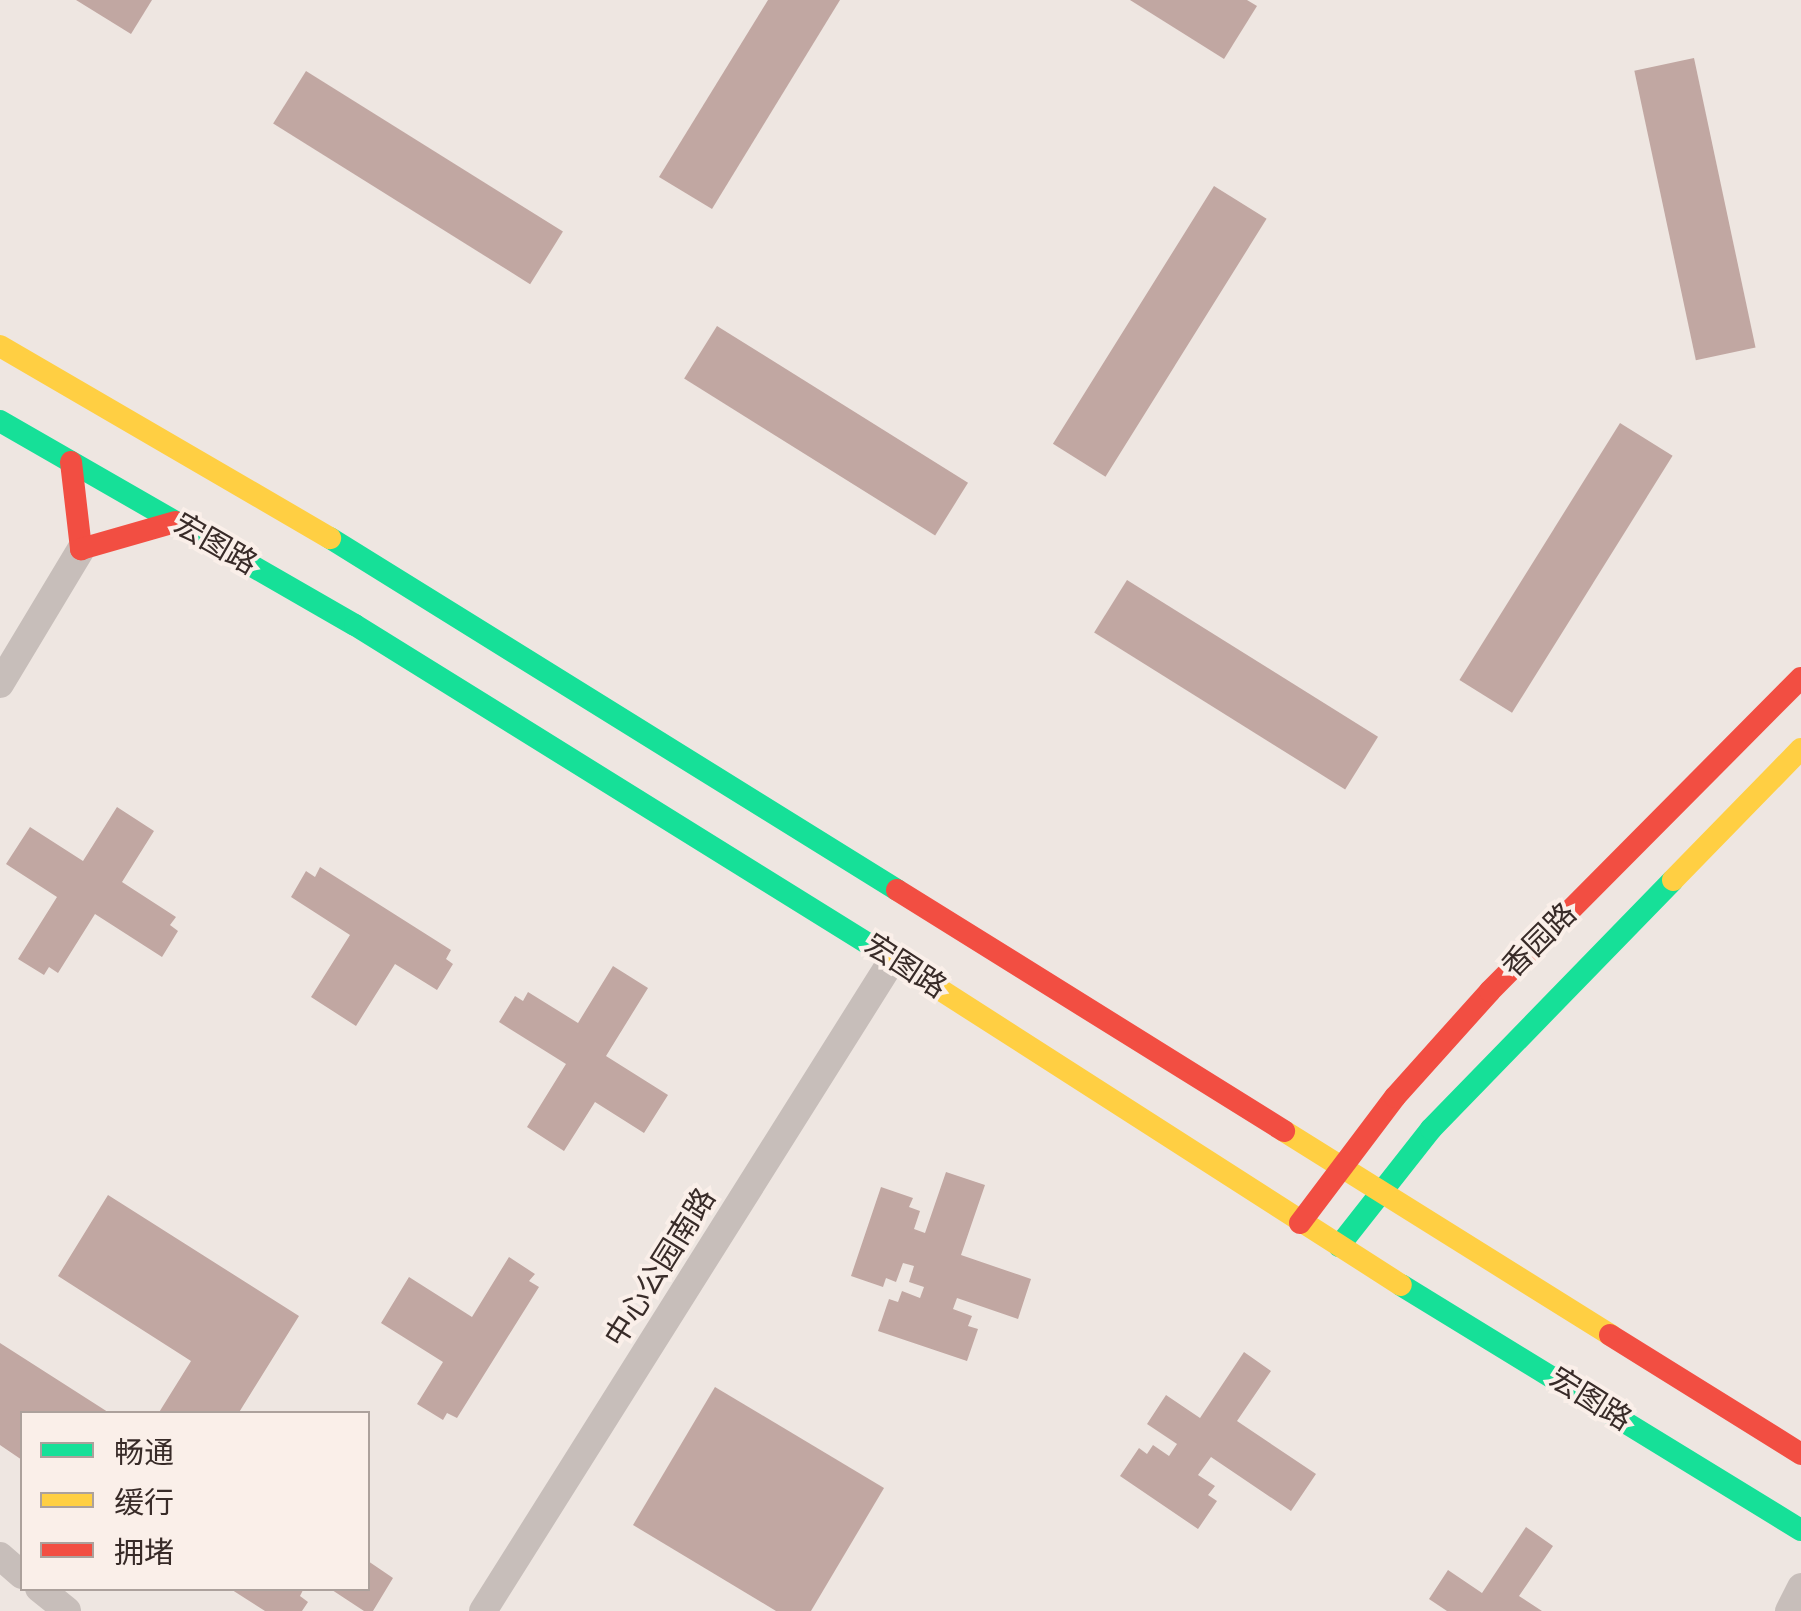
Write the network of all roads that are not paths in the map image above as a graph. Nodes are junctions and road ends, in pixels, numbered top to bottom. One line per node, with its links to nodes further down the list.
1 (0, 346): 10 (main road, 宏图路)
2 (0, 421): 3 (main road, 宏图路)
3 (71, 462): 4 (main road, 宏图路); 5 (main road)
4 (175, 522): 5 (main road); 9 (main road, 宏图路)
5 (82, 548): 7 (street)
6 (1801, 678): 10 (main road, 香园路)
7 (0, 684)
8 (1801, 749): 11 (main road, 香园路)
9 (893, 960): 12 (main road, 宏图路); 21 (street, 中心公园南路)
10 (1342, 1168): 11 (main road, 宏图路); 12 (main road, 香园路)
11 (1382, 1192): 13 (main road, 香园路); 14 (main road, 宏图路)
12 (1300, 1223): 13 (main road, 宏图路)
13 (1339, 1246): 15 (main road, 宏图路)
14 (1801, 1454)
15 (1801, 1530)
16 (0, 1556): 17 (street)
17 (20, 1573)
18 (1801, 1587): 22 (street)
19 (44, 1591): 20 (street)
20 (67, 1611)
21 (483, 1611)
22 (1789, 1611)

